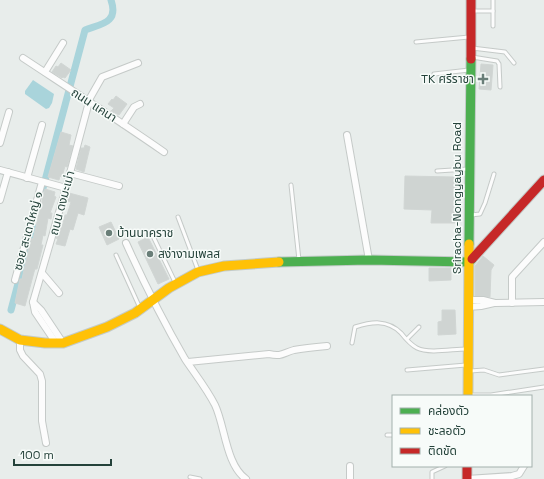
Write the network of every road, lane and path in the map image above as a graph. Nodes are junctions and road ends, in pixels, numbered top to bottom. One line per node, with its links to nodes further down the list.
1 (471, 0): 3 (street, Sriracha-Nongyaybu Road)
2 (493, 0): 4 (lane)
3 (471, 10): 4 (lane); 6 (street, Sriracha-Nongyaybu Road)
4 (493, 11): 5 (lane)
5 (493, 26)
6 (471, 37): 7 (lane); 9 (street, Sriracha-Nongyaybu Road)
7 (416, 42)
8 (63, 43): 14 (street)
9 (471, 52): 12 (lane); 13 (street, Sriracha-Nongyaybu Road); 16 (lane)
10 (23, 58): 14 (street, ถนน แคนา)
11 (138, 62): 17 (street, ถนน ดงมะเม่า)
12 (514, 63)
13 (470, 69): 15 (lane); 25 (street, Sriracha-Nongyaybu Road)
14 (45, 72): 17 (street, ถนน แคนา)
15 (434, 74)
16 (500, 87)
17 (88, 102): 20 (street, ถนน แคนา); 29 (street, ถนน ดงมะเม่า)
18 (140, 104): 20 (street)
19 (8, 112): 23 (street)
20 (123, 124): 24 (street, ถนน แคนา)
21 (42, 125): 31 (street)
22 (347, 136): 44 (street)
23 (0, 143)
24 (164, 152)
25 (470, 169): 27 (lane); 38 (street, Sriracha-Nongyaybu Road)
26 (0, 170): 28 (street)
27 (437, 171)
28 (8, 172): 31 (street); 37 (street)
29 (70, 173): 35 (street); 36 (street, ถนน ดงมะเม่า)
30 (494, 174): 38 (lane)
31 (28, 178): 33 (street)
32 (544, 180): 46 (street)
33 (42, 182): 36 (street); 49 (street, ซอย สะเดาใหญ่ ๑)
34 (291, 185): 45 (lane)
35 (119, 186)
36 (66, 188): 48 (street, ถนน ดงมะเม่า)
37 (0, 200)
38 (470, 215): 46 (street, Sriracha-Nongyaybu Road)
39 (178, 217): 47 (lane)
40 (152, 232): 50 (lane)
41 (544, 242): 55 (street)
42 (126, 243): 52 (street)
43 (116, 255): 56 (lane)
44 (369, 260): 45 (street); 46 (street)
45 (299, 262): 47 (street)
46 (469, 262): 54 (street, Sriracha-Nongyaybu Road)
47 (198, 272): 50 (street)
48 (42, 273): 51 (street); 61 (street, ถนน ดงมะเม่า)
49 (15, 280)
50 (176, 284): 52 (street)
51 (59, 293)
52 (152, 299): 56 (street); 65 (street)
53 (543, 302): 55 (street)
54 (468, 303): 55 (street); 64 (street, Sriracha-Nongyaybu Road)
55 (512, 303)
56 (140, 308): 61 (street)
57 (419, 327): 59 (lane)
58 (0, 329): 60 (street)
59 (407, 339): 62 (lane); 64 (lane)
60 (20, 340): 61 (street); 74 (street)
61 (60, 343)
62 (352, 343)
63 (327, 346): 65 (street)
64 (468, 349): 66 (street, Sriracha-Nongyaybu Road)
65 (188, 362): 81 (street)
66 (468, 368): 67 (lane); 68 (lane); 70 (street, Sriracha-Nongyaybu Road)
67 (544, 369)
68 (407, 370)
69 (544, 387): 71 (lane)
70 (468, 395)
71 (491, 395)
72 (387, 435): 73 (lane)
73 (392, 435)
74 (46, 443)
75 (350, 466): 82 (street)
76 (443, 467): 83 (lane)
77 (467, 467): 84 (street)
78 (523, 467): 84 (street)
79 (190, 477): 80 (lane)
80 (200, 479)
81 (246, 479)
82 (350, 479)
83 (432, 479)
84 (467, 479)

